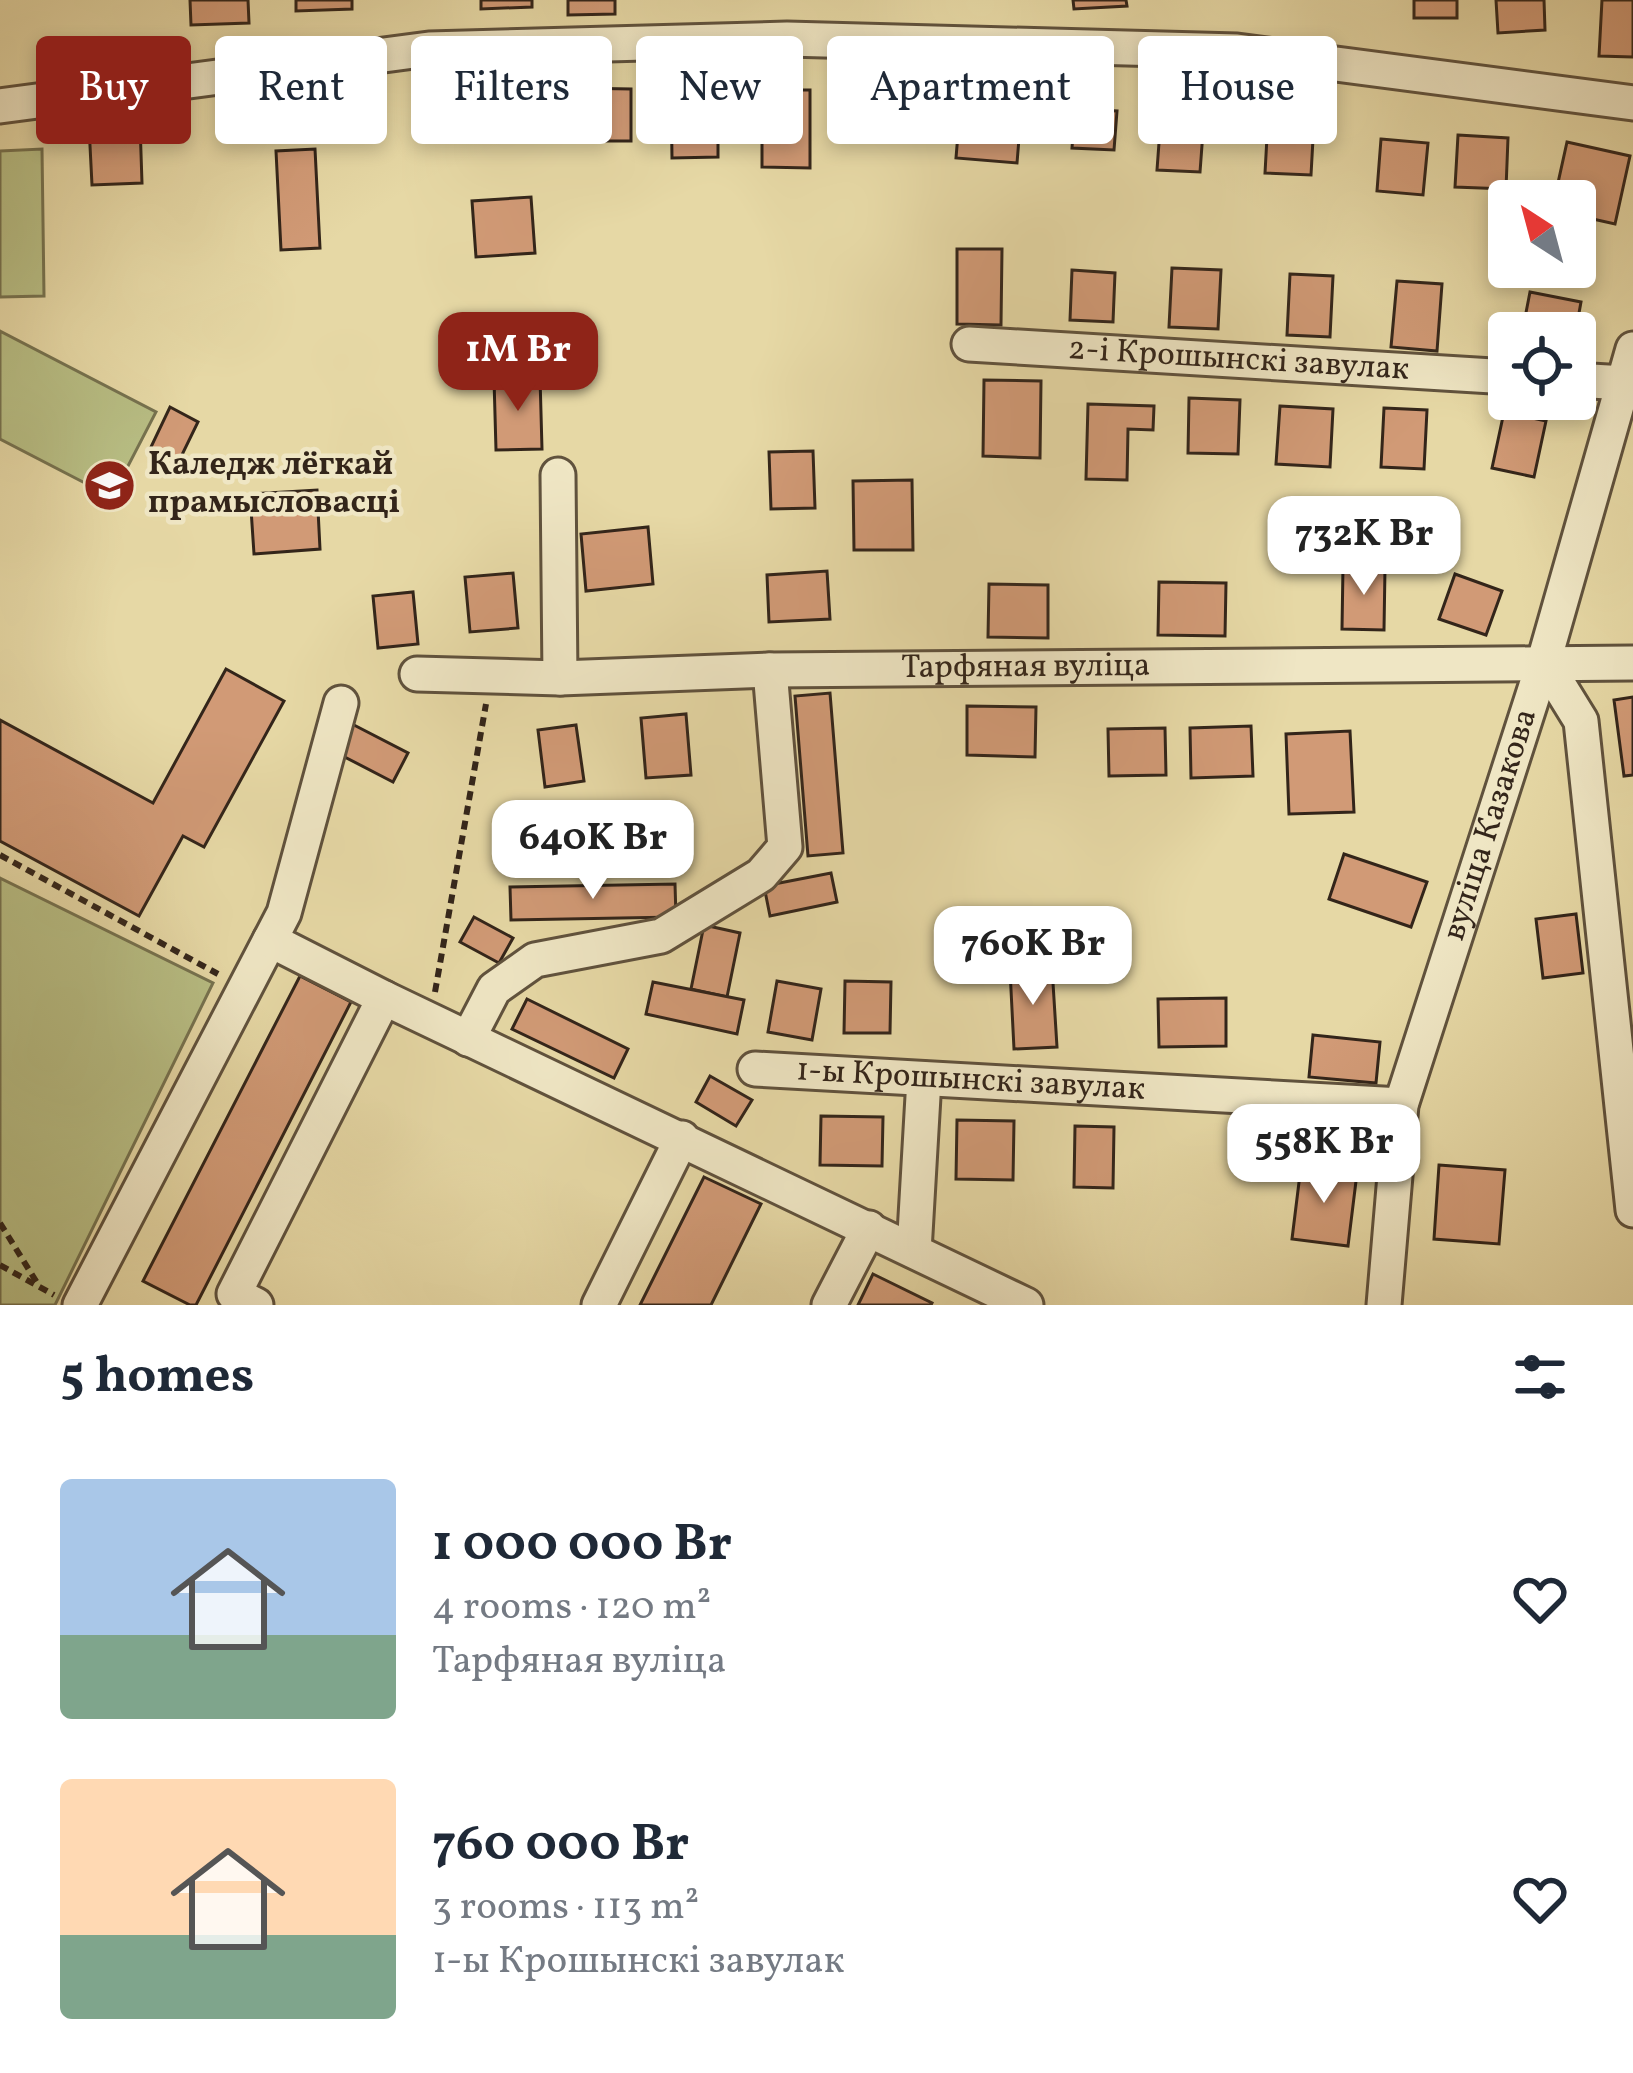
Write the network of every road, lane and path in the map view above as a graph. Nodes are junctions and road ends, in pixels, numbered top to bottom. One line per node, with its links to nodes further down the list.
1 (1633, 103): 2 (street)
2 (0, 106)
3 (969, 344): 5 (street, 2-і Крошынскі завулак)
4 (1633, 349): 7 (street, вуліца Казакова)
5 (1488, 375)
6 (1596, 381): 7 (street)
7 (1624, 383): 9 (street, вуліца Казакова)
8 (558, 475): 14 (street)
9 (1544, 662): 10 (street, Тарфяная вуліца); 11 (street, Тарфяная вуліца); 24 (street, вуліца Казакова); 26 (street)
10 (1633, 663)
11 (770, 670): 14 (street, Тарфяная вуліца); 21 (street)
12 (417, 674): 13 (street, Тарфяная вуліца)
13 (491, 676): 14 (street, Тарфяная вуліца); 20 (path)
14 (560, 677)
15 (340, 703): 17 (street)
16 (0, 855): 18 (path)
17 (270, 940): 18 (street); 19 (street)
18 (242, 987): 32 (street)
19 (384, 998): 20 (street); 33 (street)
20 (430, 1020): 21 (street)
21 (468, 1039): 25 (street)
22 (755, 1069): 23 (street, 1-ы Крошынскі завулак)
23 (924, 1079): 24 (street, 1-ы Крошынскі завулак); 29 (street)
24 (1401, 1105): 37 (street, вуліца Казакова)
25 (682, 1138): 28 (street); 34 (street)
26 (1633, 1210)
27 (0, 1223): 31 (path)
28 (869, 1228): 29 (street); 35 (street)
29 (914, 1251): 36 (street)
30 (0, 1265): 31 (path)
31 (40, 1287): 32 (path)
32 (68, 1300)
33 (256, 1305)
34 (599, 1305)
35 (829, 1305)
36 (1026, 1305)
37 (1384, 1305)

